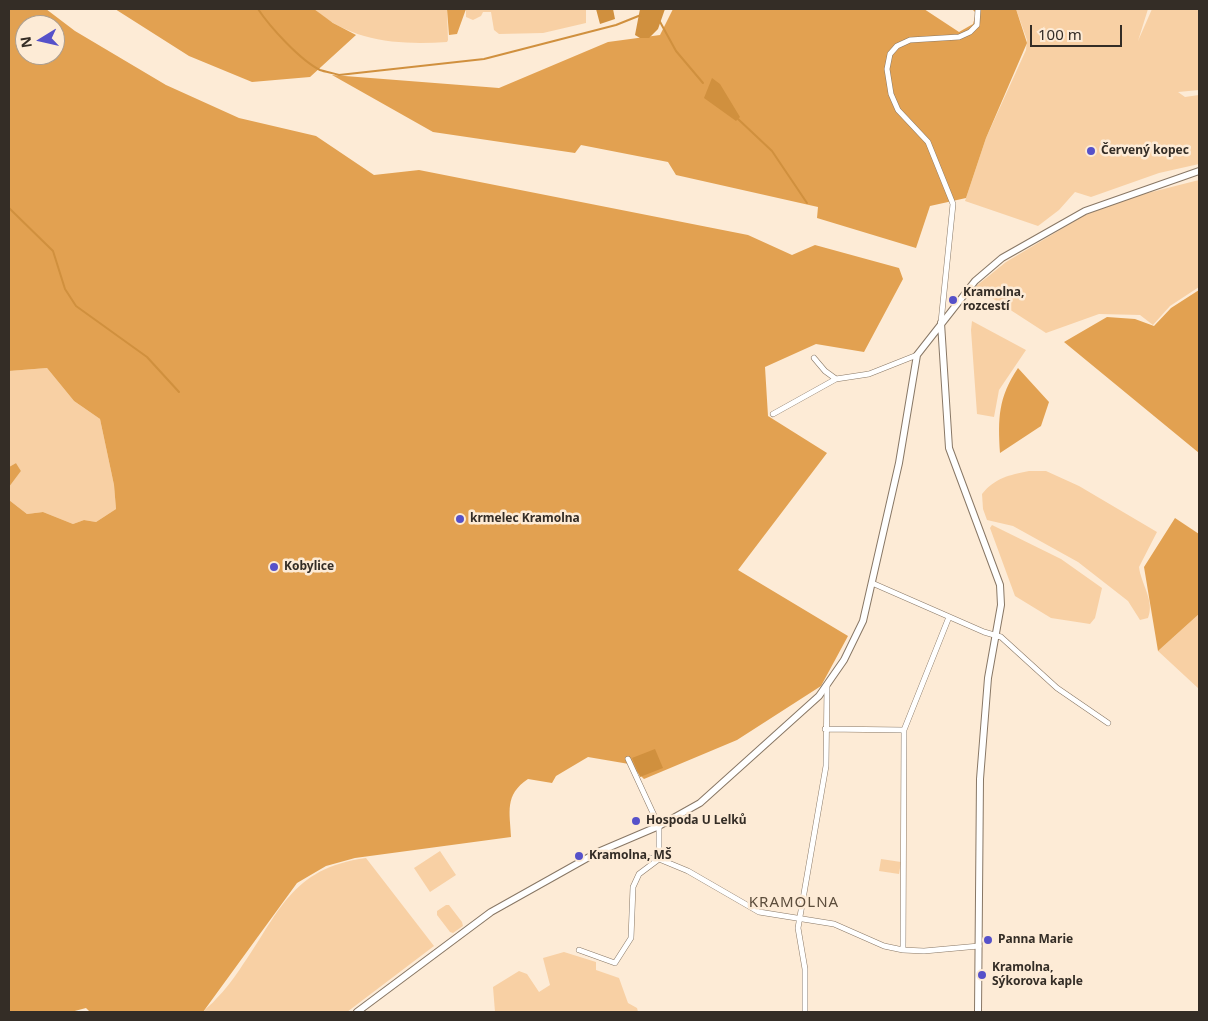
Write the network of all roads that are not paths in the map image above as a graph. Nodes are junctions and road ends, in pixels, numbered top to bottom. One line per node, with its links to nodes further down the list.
1 (978, 9): 3 (street)
2 (1199, 172): 3 (street)
3 (941, 322): 4 (street); 10 (street)
4 (917, 355): 6 (street); 8 (street)
5 (814, 358): 6 (street)
6 (836, 379): 7 (street)
7 (774, 414)
8 (872, 583): 9 (street); 11 (street)
9 (949, 617): 10 (street); 14 (street)
10 (996, 636): 12 (street); 20 (street)
11 (827, 686): 13 (street); 16 (street)
12 (1108, 723)
13 (825, 729): 14 (street); 19 (street)
14 (904, 730): 22 (street)
15 (628, 759): 16 (street)
16 (659, 826): 17 (street); 18 (street)
17 (598, 852): 18 (street); 23 (street)
18 (659, 859): 19 (street); 21 (street)
19 (799, 920): 22 (street); 24 (street)
20 (980, 946): 22 (street); 25 (street)
21 (579, 950)
22 (903, 950)
23 (357, 1012)
24 (805, 1012)
25 (978, 1012)

